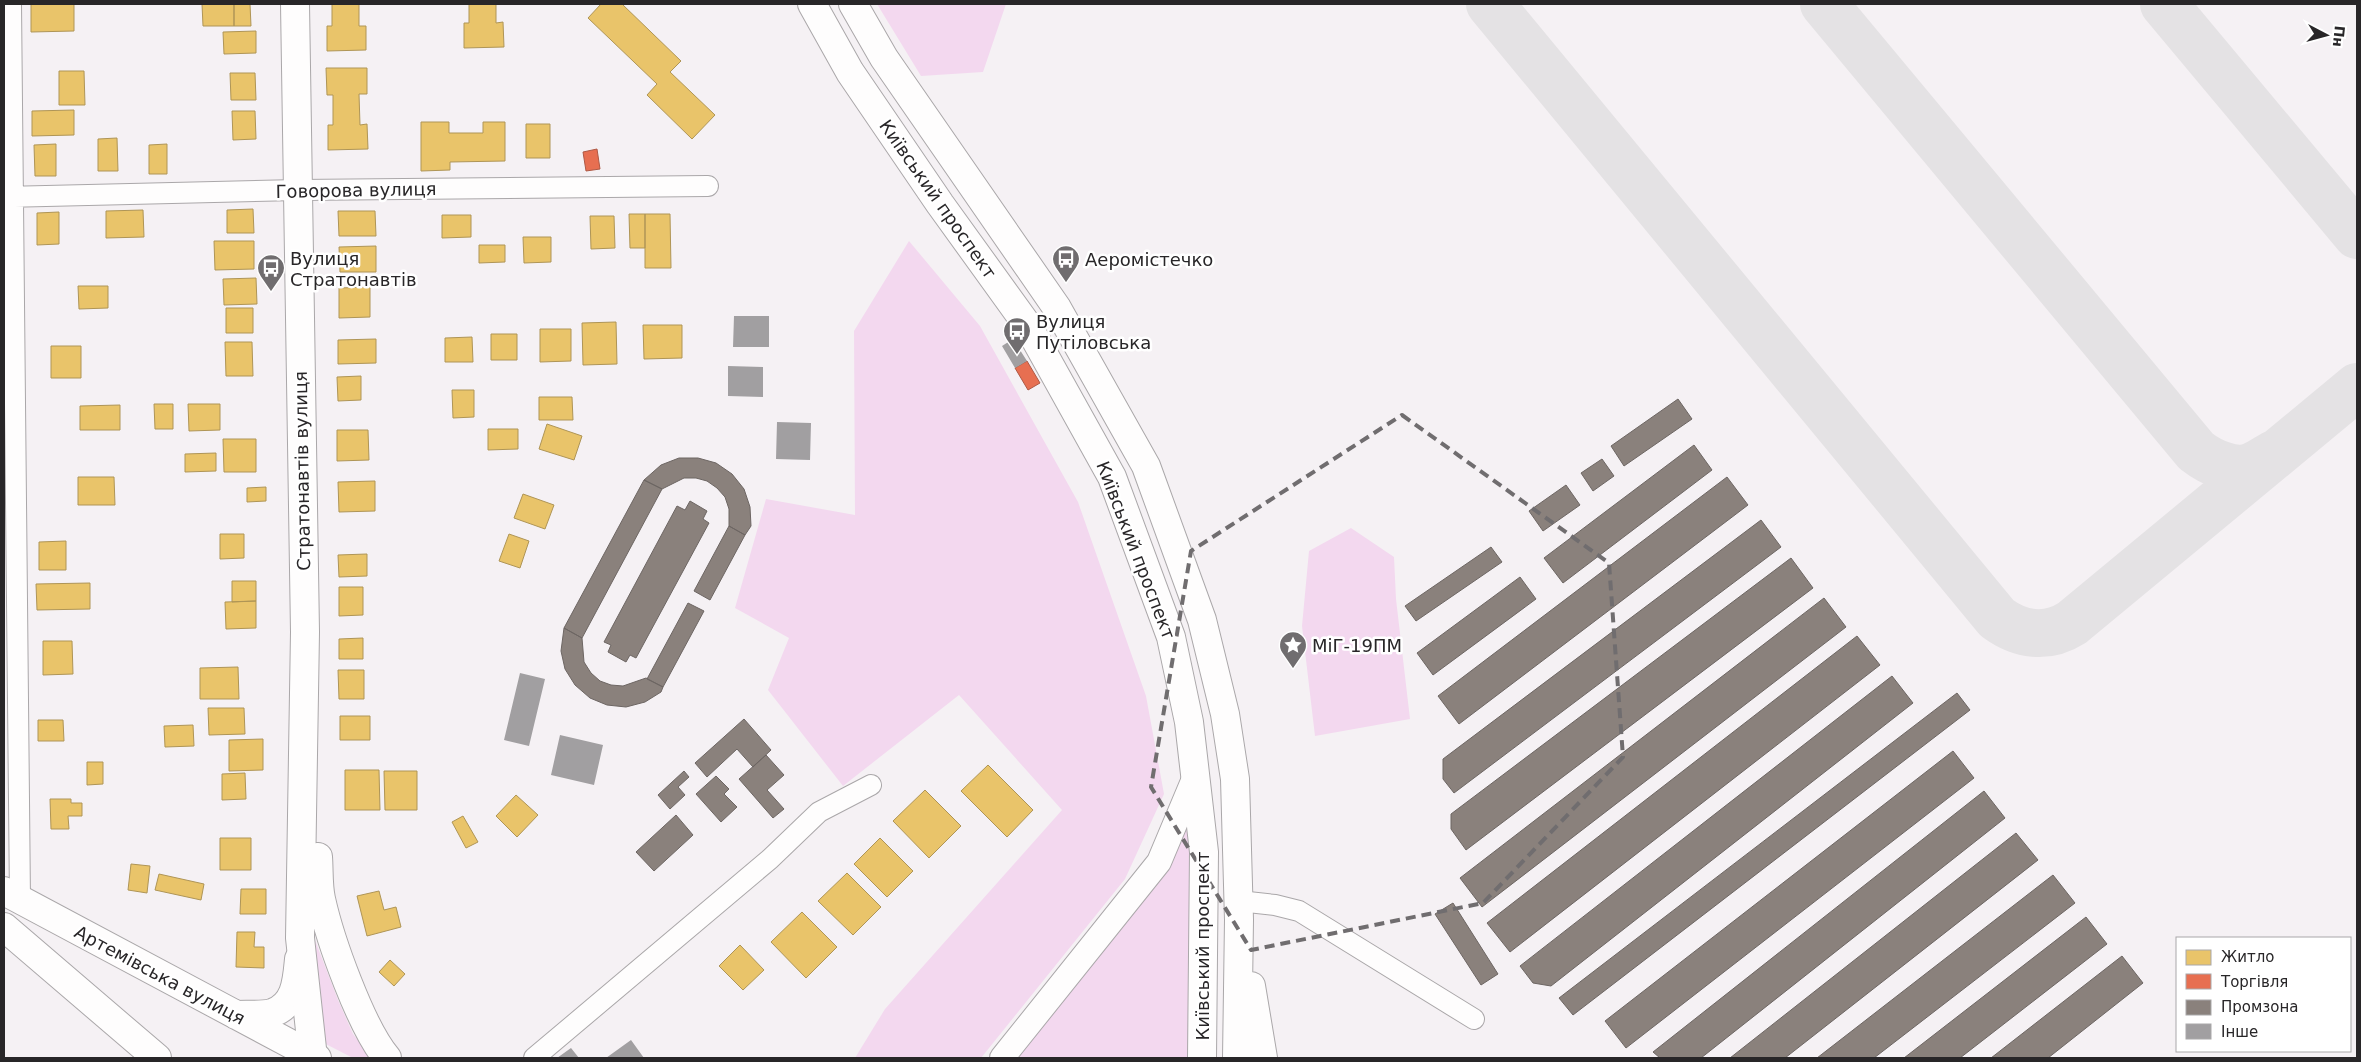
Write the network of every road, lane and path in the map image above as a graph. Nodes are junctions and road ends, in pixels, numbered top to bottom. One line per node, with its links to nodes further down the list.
1 (11, 4): 8 (street)
2 (295, 4): 7 (main road, Стратонавтів вулиця)
3 (812, 4): 9 (main road, Київський проспект)
4 (853, 4): 5 (main road, Київський проспект)
5 (964, 172): 9 (main road); 10 (main road, Київський проспект)
6 (708, 186): 7 (street, Говорова вулиця)
7 (298, 190): 8 (street, Говорова вулиця); 12 (main road, Стратонавтів вулиця)
8 (9, 197): 18 (street)
9 (940, 204): 11 (main road, Київський проспект)
10 (1012, 240): 11 (main road); 13 (main road, Київський проспект)
11 (981, 261): 14 (main road, Київський проспект)
12 (305, 632): 21 (main road, Стратонавтів вулиця); 26 (main road)
13 (1225, 714): 14 (main road); 16 (main road, Київський проспект)
14 (1189, 722): 15 (main road, Київський проспект)
15 (1196, 774): 16 (main road); 28 (street); 29 (main road, Київський проспект)
16 (1235, 779): 19 (main road, Київський проспект)
17 (872, 784): 27 (street)
18 (12, 896): 22 (main road, Артемівська вулиця)
19 (1239, 911): 23 (street); 30 (main road, Київський проспект); 31 (main road)
20 (4, 927): 25 (main road)
21 (300, 938): 22 (main road); 24 (main road)
22 (236, 1014): 24 (main road, Артемівська вулиця)
23 (1474, 1019)
24 (314, 1057)
25 (157, 1058)
26 (387, 1058)
27 (534, 1058)
28 (1002, 1058)
29 (1202, 1058)
30 (1237, 1058)
31 (1263, 1058)

